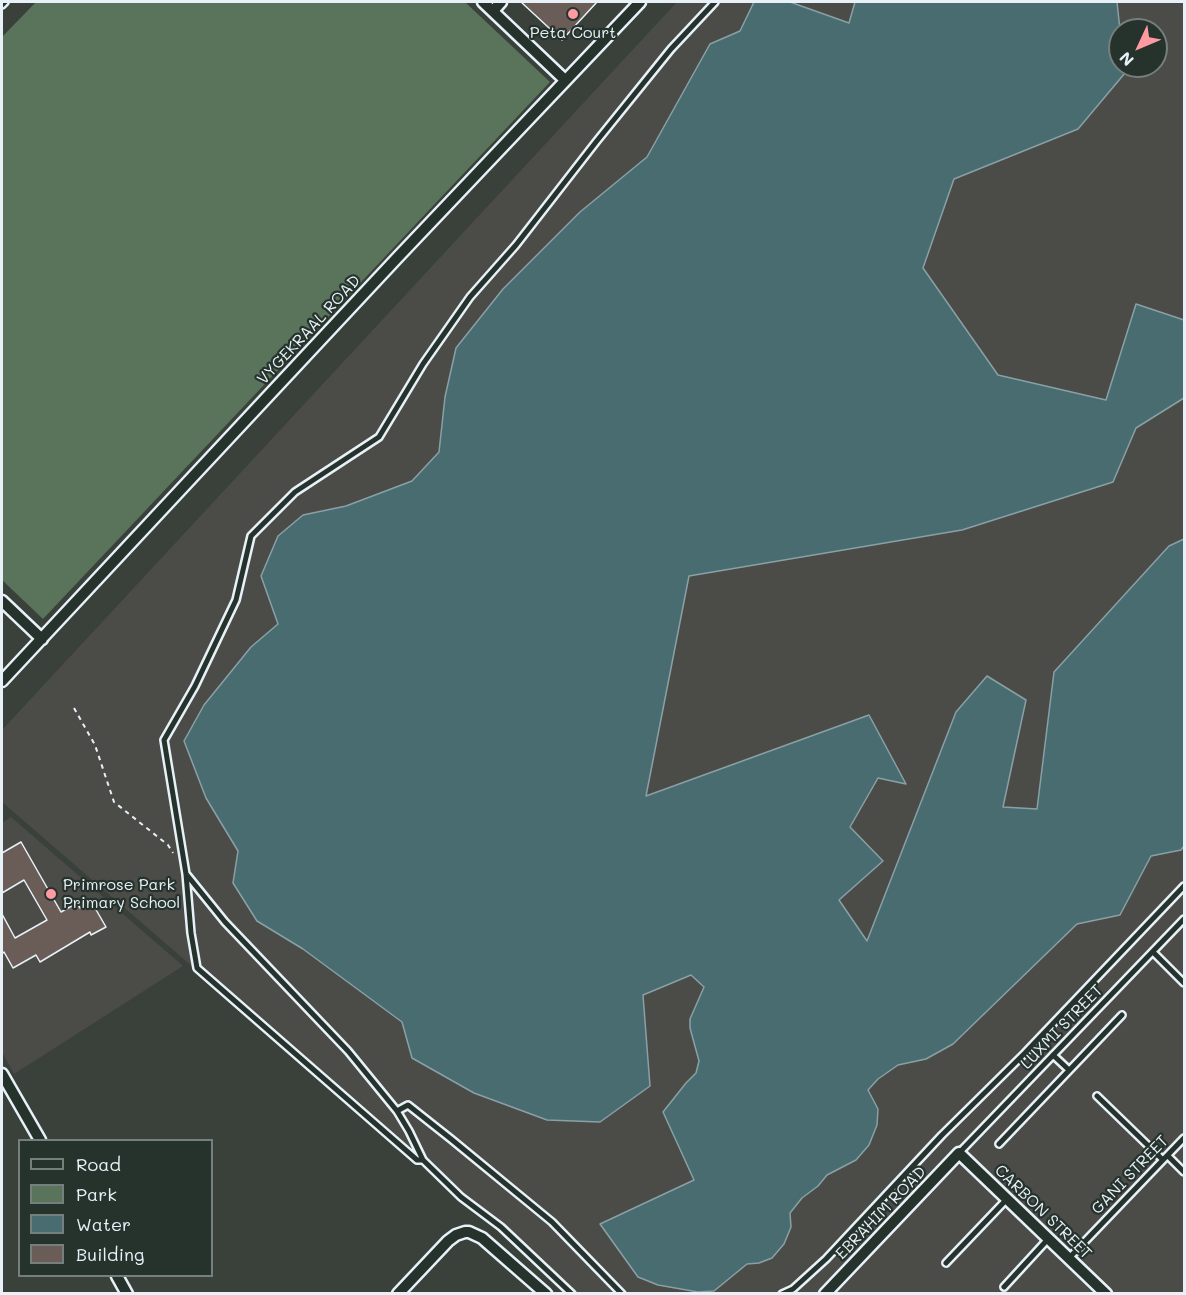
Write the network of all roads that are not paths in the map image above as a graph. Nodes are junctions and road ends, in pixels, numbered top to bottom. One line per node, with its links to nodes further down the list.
1 (5, 2): 6 (lane)
2 (483, 2): 7 (street)
3 (501, 2): 7 (street)
4 (640, 2): 8 (street, VYGEKRAAL ROAD)
5 (715, 2): 12 (lane)
6 (2, 5)
7 (493, 11): 8 (street)
8 (565, 80): 10 (street, VYGEKRAAL ROAD)
9 (2, 601): 10 (street)
10 (42, 639): 11 (street, VYGEKRAAL ROAD)
11 (2, 681)
12 (186, 874): 22 (lane); 28 (lane)
13 (1185, 886): 36 (lane)
14 (1185, 919): 15 (lane, LUXMI STREET)
15 (1153, 952): 16 (lane); 18 (lane, LUXMI STREET)
16 (1185, 983)
17 (1122, 1015): 19 (lane)
18 (1053, 1055): 19 (lane); 26 (lane, LUXMI STREET)
19 (1069, 1070): 25 (lane)
20 (2, 1074): 24 (street)
21 (1097, 1096): 27 (lane)
22 (397, 1111): 28 (lane); 41 (lane)
23 (1185, 1138): 27 (lane, GANI STREET)
24 (39, 1139)
25 (999, 1144)
26 (959, 1153): 30 (street, CARBON STREET); 43 (street, EBRAHIM ROAD)
27 (1165, 1158): 29 (lane); 32 (lane, GANI STREET)
28 (423, 1160): 40 (lane)
29 (1185, 1172)
30 (1008, 1199): 31 (street, CARBON STREET); 33 (lane)
31 (1049, 1238): 32 (street, CARBON STREET); 35 (lane)
32 (1070, 1257): 44 (street, CARBON STREET)
33 (946, 1263)
34 (118, 1277): 37 (street)
35 (1004, 1287)
36 (790, 1291): 42 (lane)
37 (127, 1293)
38 (398, 1293): 39 (street)
39 (546, 1293)
40 (572, 1293)
41 (622, 1293)
42 (782, 1293)
43 (825, 1293)
44 (1107, 1293)

